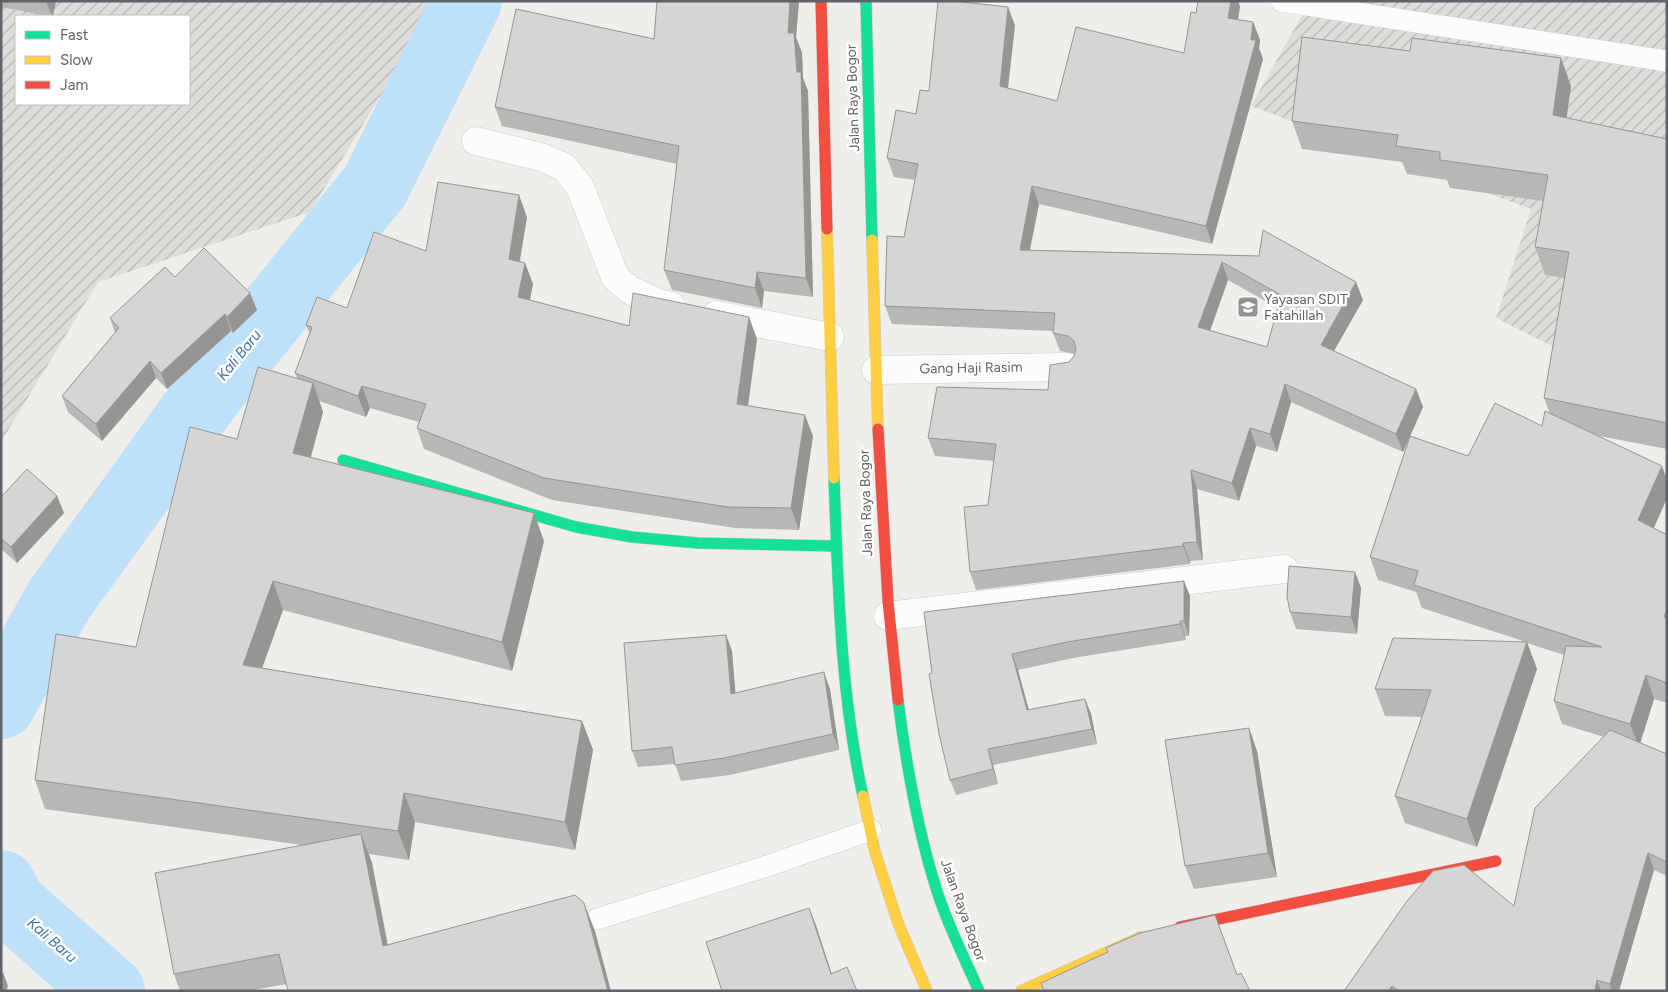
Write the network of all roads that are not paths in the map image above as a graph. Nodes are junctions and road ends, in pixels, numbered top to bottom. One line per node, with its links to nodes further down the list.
1 (822, 1): 6 (main road, Jalan Raya Bogor)
2 (866, 1): 8 (main road, Jalan Raya Bogor)
3 (1281, 1): 4 (lane)
4 (1667, 61)
5 (476, 141): 6 (street)
6 (830, 337): 10 (main road, Jalan Raya Bogor)
7 (1067, 367): 8 (street, Gang Haji Rasim)
8 (876, 370): 12 (main road, Jalan Raya Bogor)
9 (343, 460): 10 (main road)
10 (836, 546): 13 (main road, Jalan Raya Bogor)
11 (1284, 569): 12 (street)
12 (888, 616): 19 (main road, Jalan Raya Bogor)
13 (871, 830): 15 (lane); 18 (main road, Jalan Raya Bogor)
14 (1496, 861): 16 (main road)
15 (598, 919)
16 (1168, 929)
17 (1149, 933): 20 (main road)
18 (927, 991)
19 (979, 991)
20 (1021, 991)

